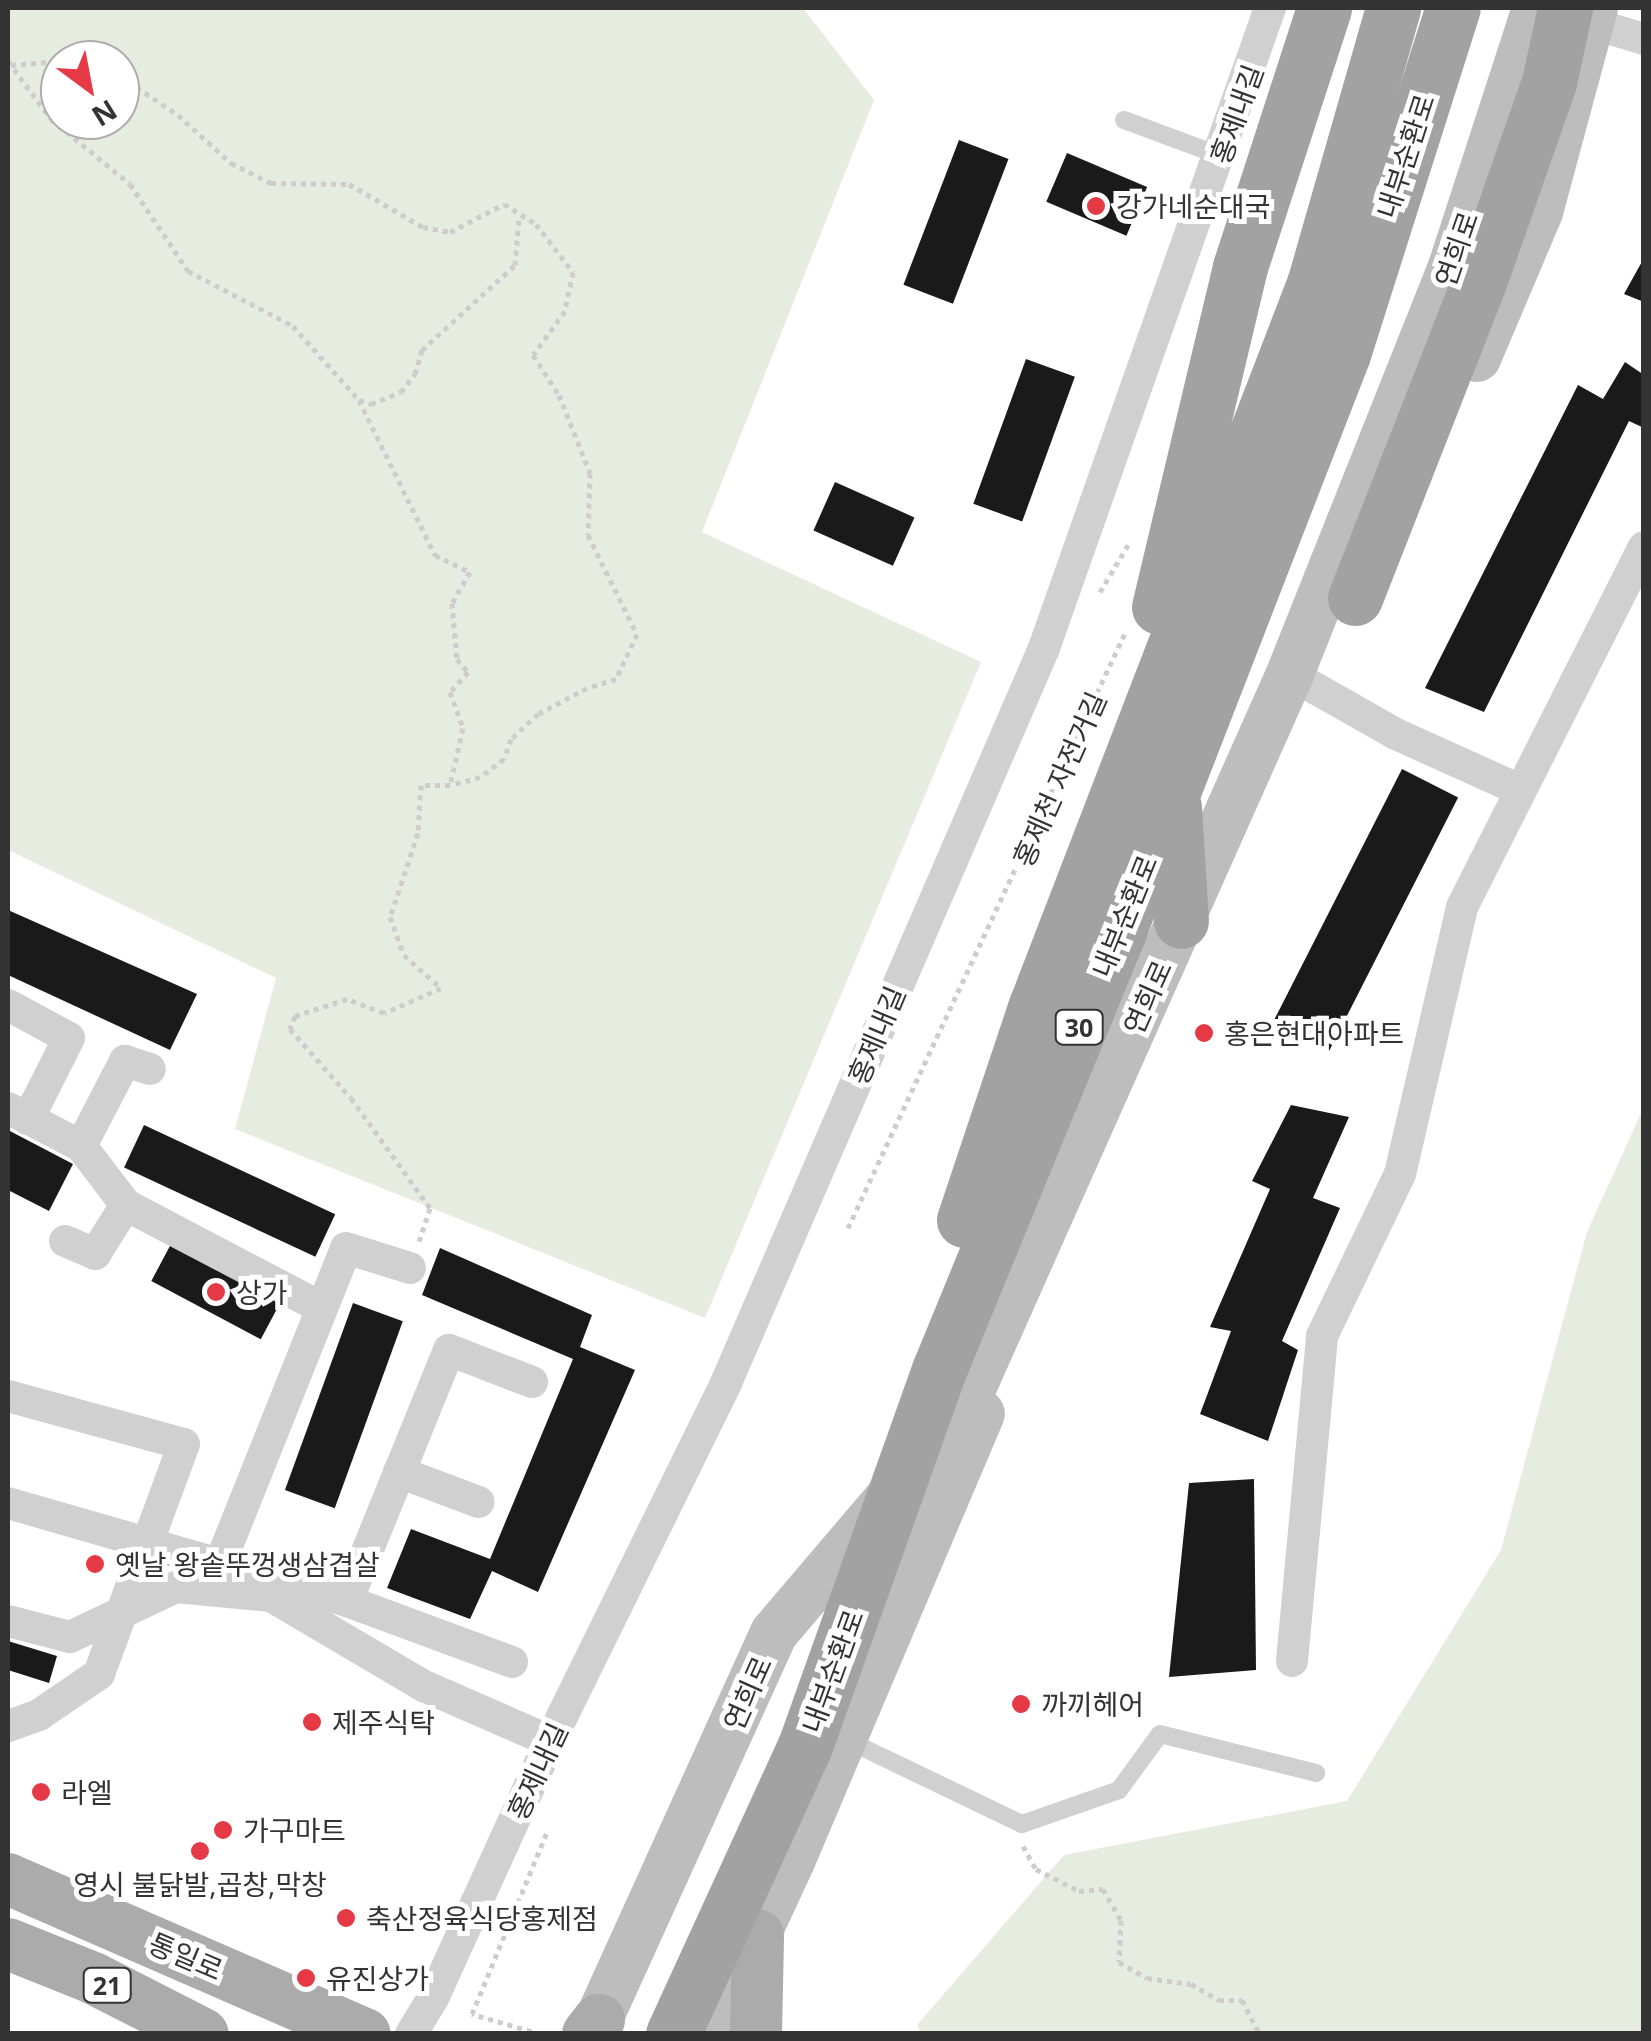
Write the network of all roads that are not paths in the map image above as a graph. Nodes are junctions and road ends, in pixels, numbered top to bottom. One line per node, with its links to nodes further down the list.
1 (1270, 8): 9 (street, 홍제내길)
2 (1324, 8): 14 (highway)
3 (1393, 8): 43 (highway, 내부순환로 / 30)
4 (1452, 8): 47 (highway, 내부순환로 / 30)
5 (1537, 8): 6 (street); 12 (main road, 연희로)
6 (1584, 12): 7 (street); 11 (highway); 11 (main road)
7 (1644, 39)
8 (1124, 120): 9 (lane)
9 (1221, 156): 38 (street, 홍제내길)
10 (1644, 547): 13 (street)
11 (1355, 598): 12 (main road)
12 (1304, 682): 13 (street); 14 (main road, 연희로); 37 (main road)
13 (1520, 790): 34 (street)
14 (1181, 920): 43 (main road, 연희로)
15 (8, 1004): 17 (street)
16 (150, 1069): 18 (street)
17 (18, 1113): 18 (street)
18 (81, 1146): 19 (street)
19 (126, 1205): 20 (street); 22 (street)
20 (65, 1241)
21 (410, 1268): 22 (street)
22 (322, 1308): 29 (street)
23 (532, 1382): 25 (street)
24 (8, 1396): 28 (street)
25 (399, 1472): 26 (street); 31 (street)
26 (479, 1502)
27 (8, 1503): 28 (street)
28 (148, 1546): 29 (street); 32 (street)
29 (206, 1562): 30 (street); 31 (street)
30 (176, 1587): 32 (street); 38 (street)
31 (347, 1601): 35 (street)
32 (119, 1615): 33 (street); 36 (street)
33 (8, 1621)
34 (1292, 1661)
35 (512, 1662)
36 (8, 1726)
37 (842, 1737): 39 (lane); 41 (main road)
38 (550, 1741): 46 (street, 홍제내길)
39 (1316, 1774)
40 (8, 1879): 45 (main road, 통일로)
41 (758, 1935): 48 (main road); 49 (main road)
42 (8, 1944): 44 (main road, 21)
43 (604, 2030)
44 (203, 2034)
45 (365, 2034)
46 (411, 2034)
47 (673, 2034)
48 (711, 2034)
49 (756, 2034)

